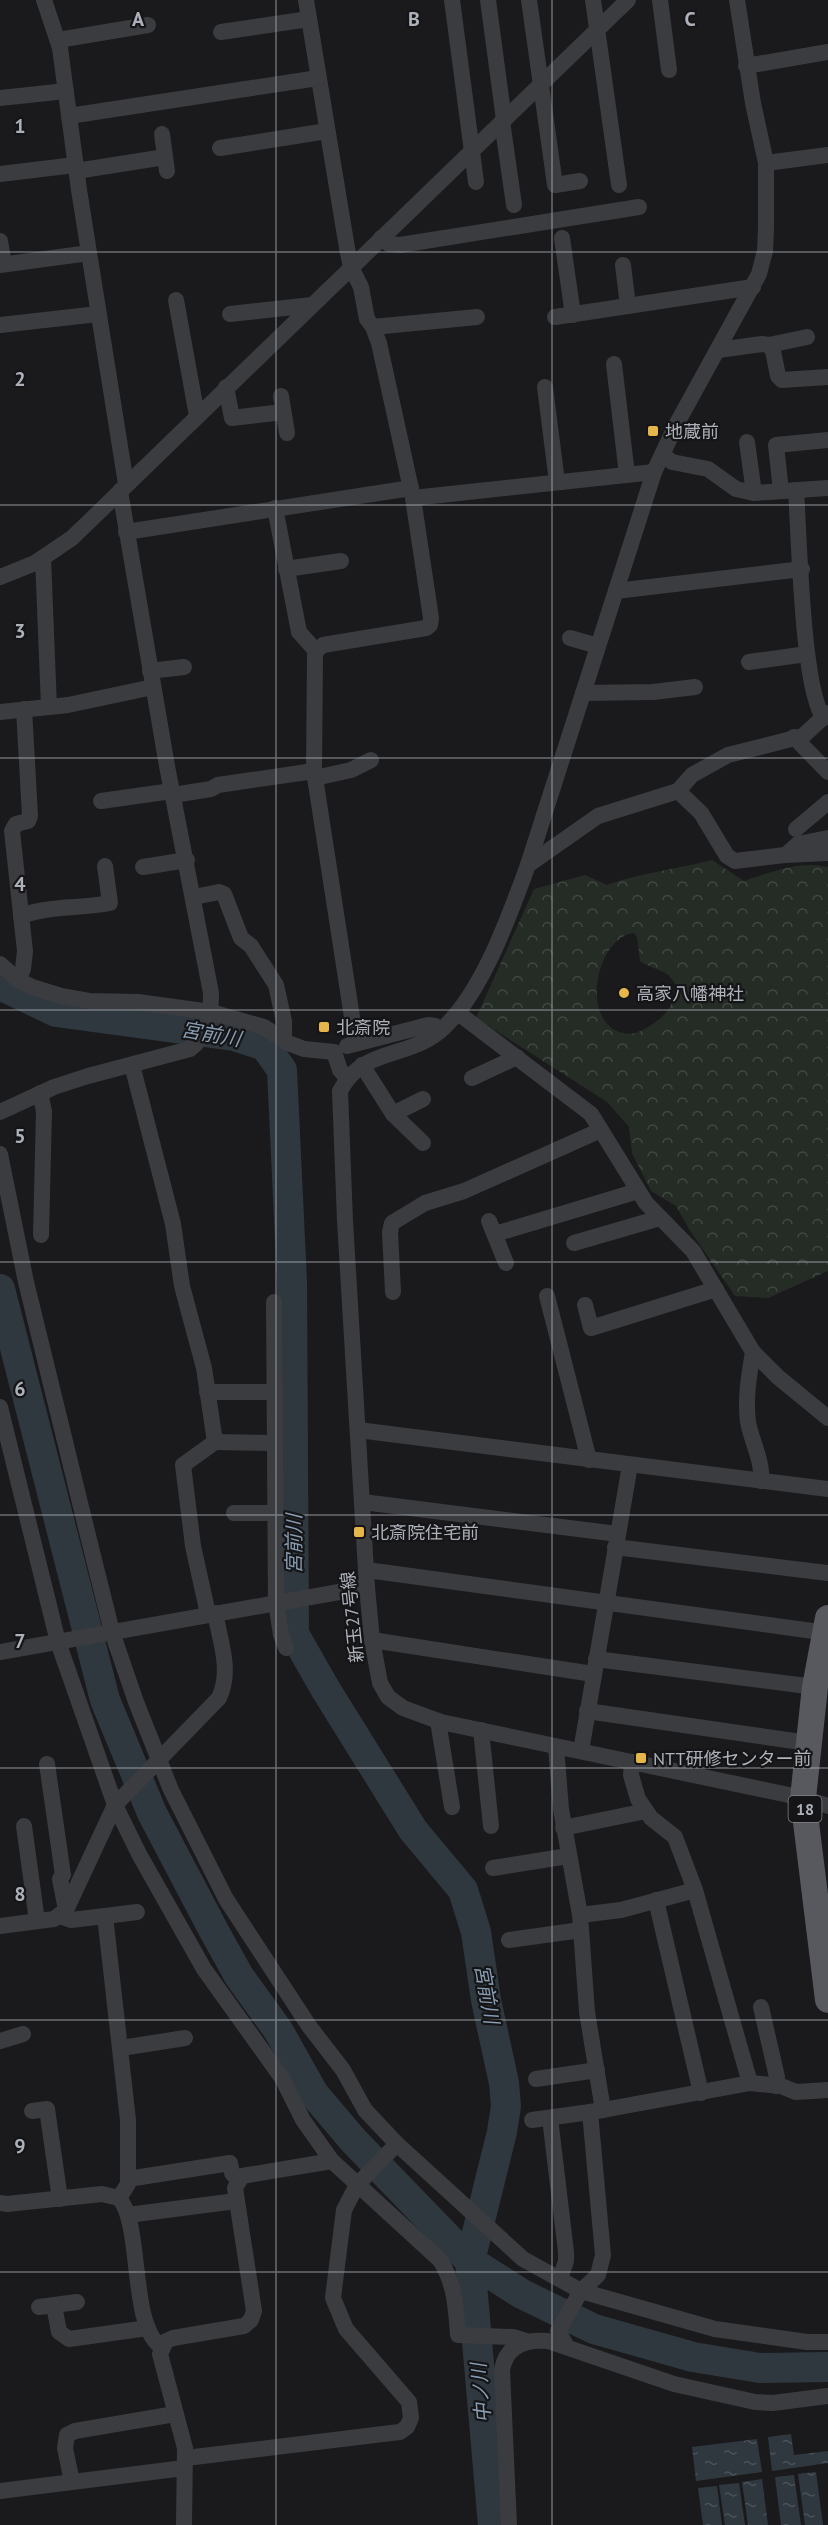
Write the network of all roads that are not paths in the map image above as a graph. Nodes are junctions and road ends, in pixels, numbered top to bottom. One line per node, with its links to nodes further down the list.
1 (44, 0): 14 (street)
2 (306, 0): 10 (street)
3 (452, 0): 27 (street)
4 (489, 0): 23 (street)
5 (529, 0): 19 (street)
6 (593, 0): 12 (street)
7 (628, 0): 12 (street)
8 (660, 0): 17 (street)
9 (737, 0): 16 (street)
10 (309, 19): 13 (street); 18 (street)
11 (148, 25): 14 (street)
12 (598, 29): 19 (street); 34 (street)
13 (221, 32)
14 (58, 40): 20 (street)
15 (828, 52): 16 (street)
16 (746, 66): 29 (street)
17 (669, 70)
18 (318, 78): 22 (street); 24 (street)
19 (540, 85): 23 (street); 32 (street)
20 (66, 91): 21 (street); 22 (street)
21 (0, 98)
22 (69, 116): 30 (street)
23 (503, 121): 27 (street); 35 (street)
24 (327, 131): 26 (street); 43 (street)
25 (162, 134): 30 (street)
26 (220, 147)
27 (472, 150): 33 (street); 37 (street)
28 (828, 155): 29 (street)
29 (766, 163): 44 (street)
30 (76, 168): 31 (street); 40 (street)
31 (0, 174)
32 (580, 181)
33 (476, 183)
34 (620, 185)
35 (514, 205)
36 (639, 207): 37 (street)
37 (381, 238): 43 (street)
38 (0, 241): 41 (street)
39 (580, 247): 50 (street)
40 (89, 253): 41 (street); 49 (street)
41 (2, 265)
42 (623, 265): 47 (street)
43 (351, 267): 46 (street); 54 (street)
44 (753, 287): 47 (street); 57 (street)
45 (176, 300): 62 (street)
46 (312, 305): 48 (street); 60 (street)
47 (628, 306): 50 (street)
48 (239, 308)
49 (98, 314): 53 (street); 70 (street)
50 (573, 315): 52 (street)
51 (477, 317): 54 (street)
52 (555, 317)
53 (0, 326)
54 (373, 327): 73 (street)
55 (807, 338): 56 (street)
56 (769, 345): 57 (street); 59 (street)
57 (718, 350): 66 (street)
58 (614, 364): 68 (street)
59 (828, 377)
60 (226, 387): 62 (street); 63 (street)
61 (544, 387): 69 (street)
62 (197, 416): 70 (street)
63 (287, 434)
64 (828, 440): 72 (street)
65 (747, 442): 74 (street)
66 (663, 455): 67 (street); 74 (street)
67 (654, 472): 68 (street); 82 (street)
68 (627, 475): 69 (street)
69 (557, 482): 73 (street)
70 (123, 488): 76 (street); 77 (street)
71 (828, 488): 72 (street)
72 (788, 491): 74 (street); 80 (street)
73 (412, 493): 75 (street); 85 (street)
74 (754, 493)
75 (275, 508): 76 (street); 79 (street)
76 (126, 532): 89 (street)
77 (43, 558): 81 (street); 92 (street)
78 (341, 561): 79 (street)
79 (286, 568): 85 (street)
80 (802, 569): 82 (street); 86 (street)
81 (0, 577)
82 (616, 591): 84 (street)
83 (570, 638): 84 (street)
84 (598, 646): 91 (street)
85 (316, 651): 99 (street)
86 (807, 654): 87 (street); 95 (street)
87 (749, 662)
88 (184, 667): 89 (street)
89 (152, 679): 92 (street); 101 (street)
90 (695, 687): 91 (street)
91 (583, 693): 109 (street)
92 (49, 707): 93 (street)
93 (24, 709): 94 (street); 113 (street)
94 (0, 712)
95 (826, 715): 96 (street)
96 (794, 738): 98 (street); 100 (street)
97 (371, 760): 99 (street)
98 (828, 772)
99 (315, 775): 101 (street); 120 (street)
100 (678, 790): 107 (street); 109 (street)
101 (172, 793): 102 (street); 108 (street)
102 (100, 801)
103 (828, 802): 104 (street)
104 (796, 829)
105 (828, 838): 107 (street)
106 (828, 852): 107 (street)
107 (785, 855)
108 (187, 860): 110 (street); 112 (street)
109 (528, 865): 116 (street)
110 (143, 867)
111 (112, 876): 113 (street)
112 (194, 897): 117 (street); 119 (street)
113 (21, 916): 115 (street)
114 (0, 964): 115 (street)
115 (18, 980): 117 (street)
116 (458, 1013): 118 (street); 122 (street)
117 (210, 1015): 119 (street); 123 (street)
118 (440, 1031): 120 (street); 124 (street)
119 (284, 1040): 121 (street)
120 (356, 1043): 121 (street)
121 (334, 1052): 125 (street)
122 (517, 1057): 126 (street); 131 (street)
123 (132, 1065): 127 (street); 145 (street)
124 (362, 1065): 125 (street); 130 (street)
125 (347, 1078): 149 (street, 新玉27号線)
126 (472, 1078)
127 (40, 1093): 129 (street); 136 (street)
128 (423, 1099): 130 (street)
129 (0, 1112)
130 (393, 1114): 132 (street)
131 (601, 1130): 134 (street); 140 (street)
132 (423, 1143)
133 (0, 1154): 166 (street)
134 (638, 1191): 135 (street); 138 (street)
135 (660, 1218): 137 (street); 139 (street)
136 (41, 1235)
137 (574, 1243)
138 (506, 1263)
139 (716, 1289): 143 (street); 144 (street)
140 (393, 1292)
141 (547, 1296): 152 (street)
142 (274, 1302): 146 (street)
143 (585, 1305)
144 (753, 1352): 148 (street); 154 (street)
145 (207, 1392): 146 (street); 150 (street)
146 (275, 1392): 151 (street)
147 (0, 1407): 168 (street)
148 (828, 1418)
149 (358, 1430): 152 (street); 156 (street, 新玉27号線)
150 (215, 1442): 151 (street); 164 (street)
151 (275, 1443): 158 (street)
152 (590, 1460): 153 (street)
153 (630, 1465): 154 (street); 159 (street)
154 (761, 1481): 155 (street)
155 (828, 1489)
156 (363, 1502): 159 (street); 161 (street, 新玉27号線)
157 (234, 1513): 158 (street)
158 (276, 1513): 162 (street)
159 (616, 1540): 160 (street); 163 (street)
160 (828, 1573)
161 (367, 1579): 162 (street); 163 (street); 167 (street, 新玉27号線)
162 (279, 1601): 164 (street); 169 (street)
163 (606, 1603): 165 (street); 171 (street)
164 (212, 1613): 166 (street); 179 (street)
165 (827, 1628): 172 (main road, 18)
166 (110, 1633): 168 (street); 179 (street)
167 (372, 1640): 171 (street); 174 (street, 新玉27号線)
168 (62, 1642): 170 (street); 183 (street)
169 (286, 1648)
170 (0, 1652)
171 (595, 1666): 172 (street); 173 (street)
172 (815, 1687): 176 (main road, 18)
173 (587, 1711): 176 (street); 178 (street)
174 (438, 1721): 175 (street, 新玉27号線); 185 (street)
175 (481, 1730): 177 (street, 新玉27号線); 188 (street)
176 (808, 1743): 182 (main road, 18)
177 (556, 1746): 178 (street, 新玉27号線); 189 (street)
178 (581, 1751): 180 (street, 新玉27号線)
179 (155, 1761): 183 (street); 217 (street)
180 (632, 1762): 182 (street, 新玉27号線); 186 (street)
181 (47, 1764): 195 (street)
182 (803, 1798): 184 (street, 新玉27号線); 201 (main road, 18)
183 (117, 1802): 195 (street); 218 (street)
184 (828, 1806)
185 (452, 1807)
186 (646, 1811): 189 (street); 192 (street)
187 (24, 1826): 197 (street)
188 (491, 1826)
189 (563, 1828): 190 (street)
190 (568, 1856): 191 (street); 198 (street)
191 (493, 1868)
192 (694, 1890): 193 (street); 209 (street)
193 (656, 1900): 198 (street); 212 (street)
194 (137, 1912): 196 (street)
195 (63, 1913): 196 (street); 197 (street)
196 (105, 1916): 206 (street)
197 (37, 1921): 199 (street)
198 (581, 1923): 200 (street); 207 (street)
199 (0, 1926)
200 (509, 1940)
201 (828, 2000)
202 (761, 2007): 210 (street)
203 (23, 2034): 205 (street)
204 (185, 2038): 206 (street)
205 (0, 2041)
206 (121, 2048): 219 (street)
207 (597, 2070): 208 (street); 214 (street)
208 (536, 2079)
209 (750, 2083): 210 (street); 212 (street)
210 (776, 2086): 211 (street)
211 (828, 2090)
212 (701, 2093): 214 (street)
213 (32, 2111): 223 (street)
214 (597, 2111): 215 (street); 228 (street)
215 (550, 2118): 216 (street); 227 (street)
216 (532, 2120)
217 (394, 2148): 221 (street); 227 (street)
218 (332, 2161): 220 (street); 221 (street)
219 (128, 2179): 220 (street); 222 (street)
220 (238, 2180): 224 (street)
221 (361, 2182): 231 (street); 237 (street)
222 (119, 2198): 223 (street); 226 (street)
223 (60, 2199): 225 (street)
224 (236, 2201): 226 (street); 233 (street)
225 (0, 2203)
226 (128, 2215): 230 (street)
227 (560, 2279): 228 (street)
228 (580, 2291): 232 (street); 234 (street)
229 (77, 2302): 230 (street)
230 (148, 2328): 233 (street)
231 (526, 2341): 234 (street); 241 (street)
232 (828, 2342)
233 (162, 2347): 236 (street)
234 (567, 2347): 235 (street)
235 (828, 2396)
236 (175, 2414): 237 (street); 238 (street)
237 (185, 2463): 238 (street); 240 (street)
238 (72, 2482): 239 (street)
239 (0, 2491)
240 (184, 2525)
241 (509, 2525)

